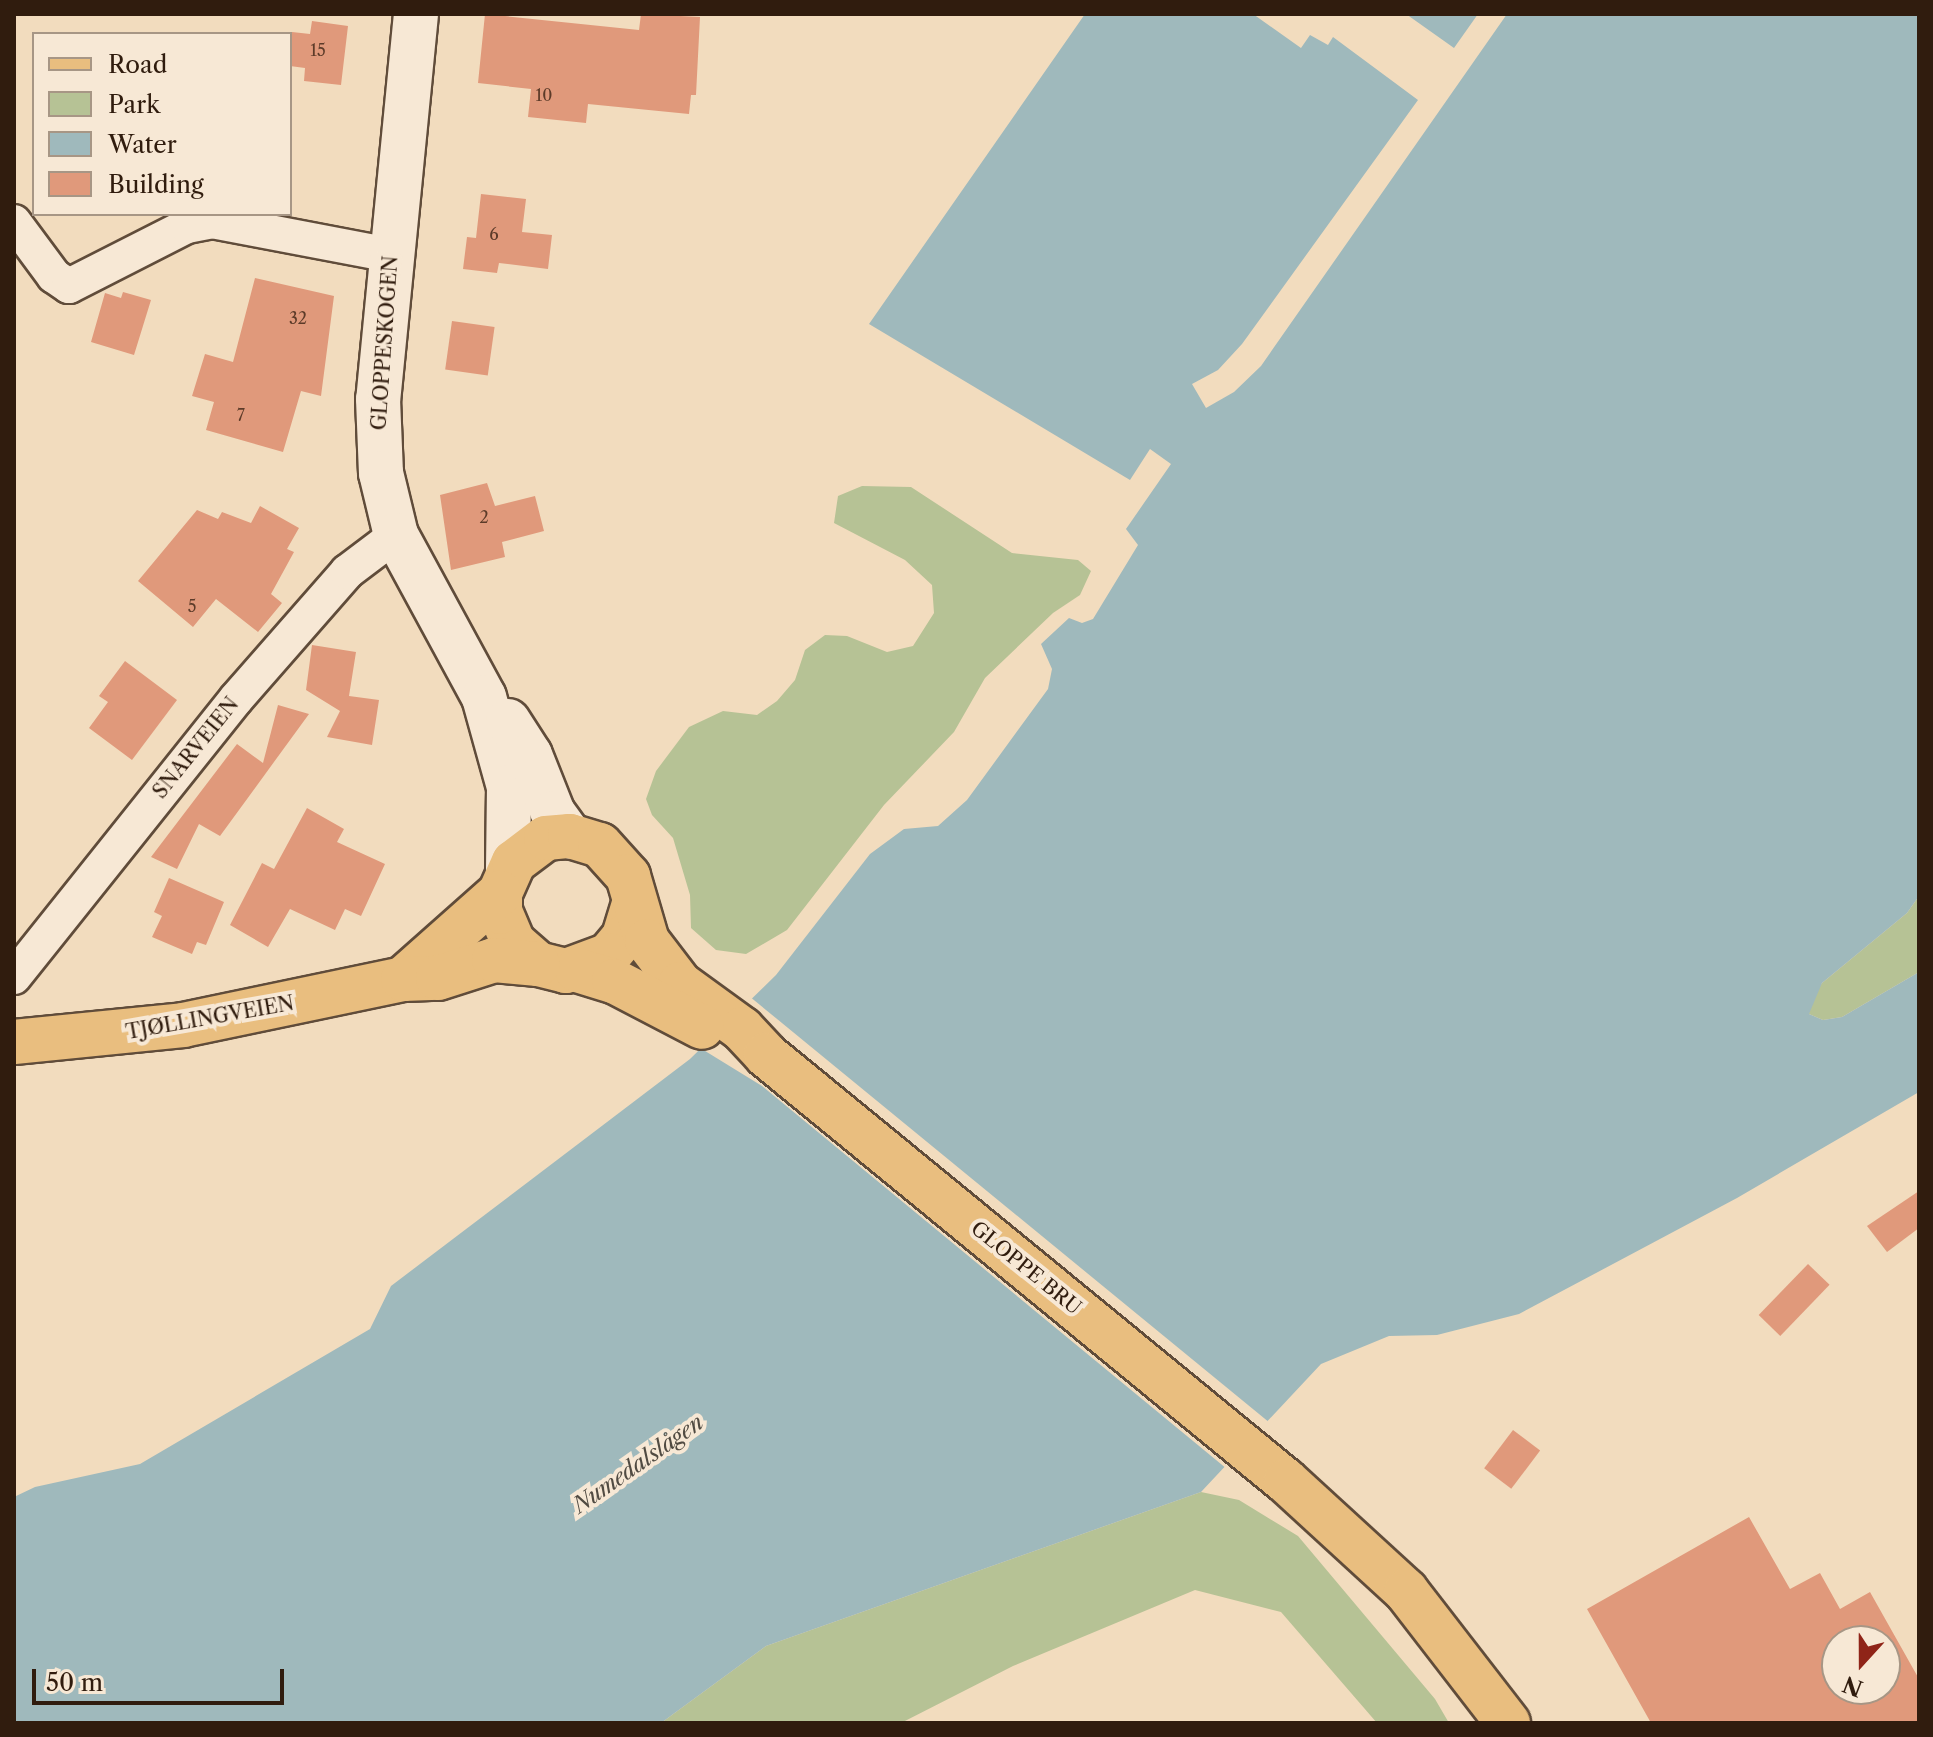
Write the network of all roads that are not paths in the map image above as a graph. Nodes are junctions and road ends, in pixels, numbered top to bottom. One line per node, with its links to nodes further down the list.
1 (416, 14): 3 (main road, GLOPPESKOGEN)
2 (14, 222): 3 (street)
3 (390, 255): 4 (main road, GLOPPESKOGEN)
4 (396, 535): 5 (main road, GLOPPESKOGEN); 10 (street, SNARVEIEN)
5 (484, 697): 6 (main road, GLOPPESKOGEN); 7 (main road, GLOPPESKOGEN)
6 (570, 836): 7 (main road); 8 (main road)
7 (504, 882): 9 (main road); 11 (main road, TJØLLINGVEIEN)
8 (633, 907): 9 (main road); 12 (main road)
9 (558, 967): 11 (main road, TJØLLINGVEIEN); 12 (main road, TJØLLINGVEIEN)
10 (14, 977)
11 (403, 979): 13 (main road, TJØLLINGVEIEN)
12 (657, 983): 14 (main road, GLOPPE BRU)
13 (14, 1042)
14 (1503, 1717)

